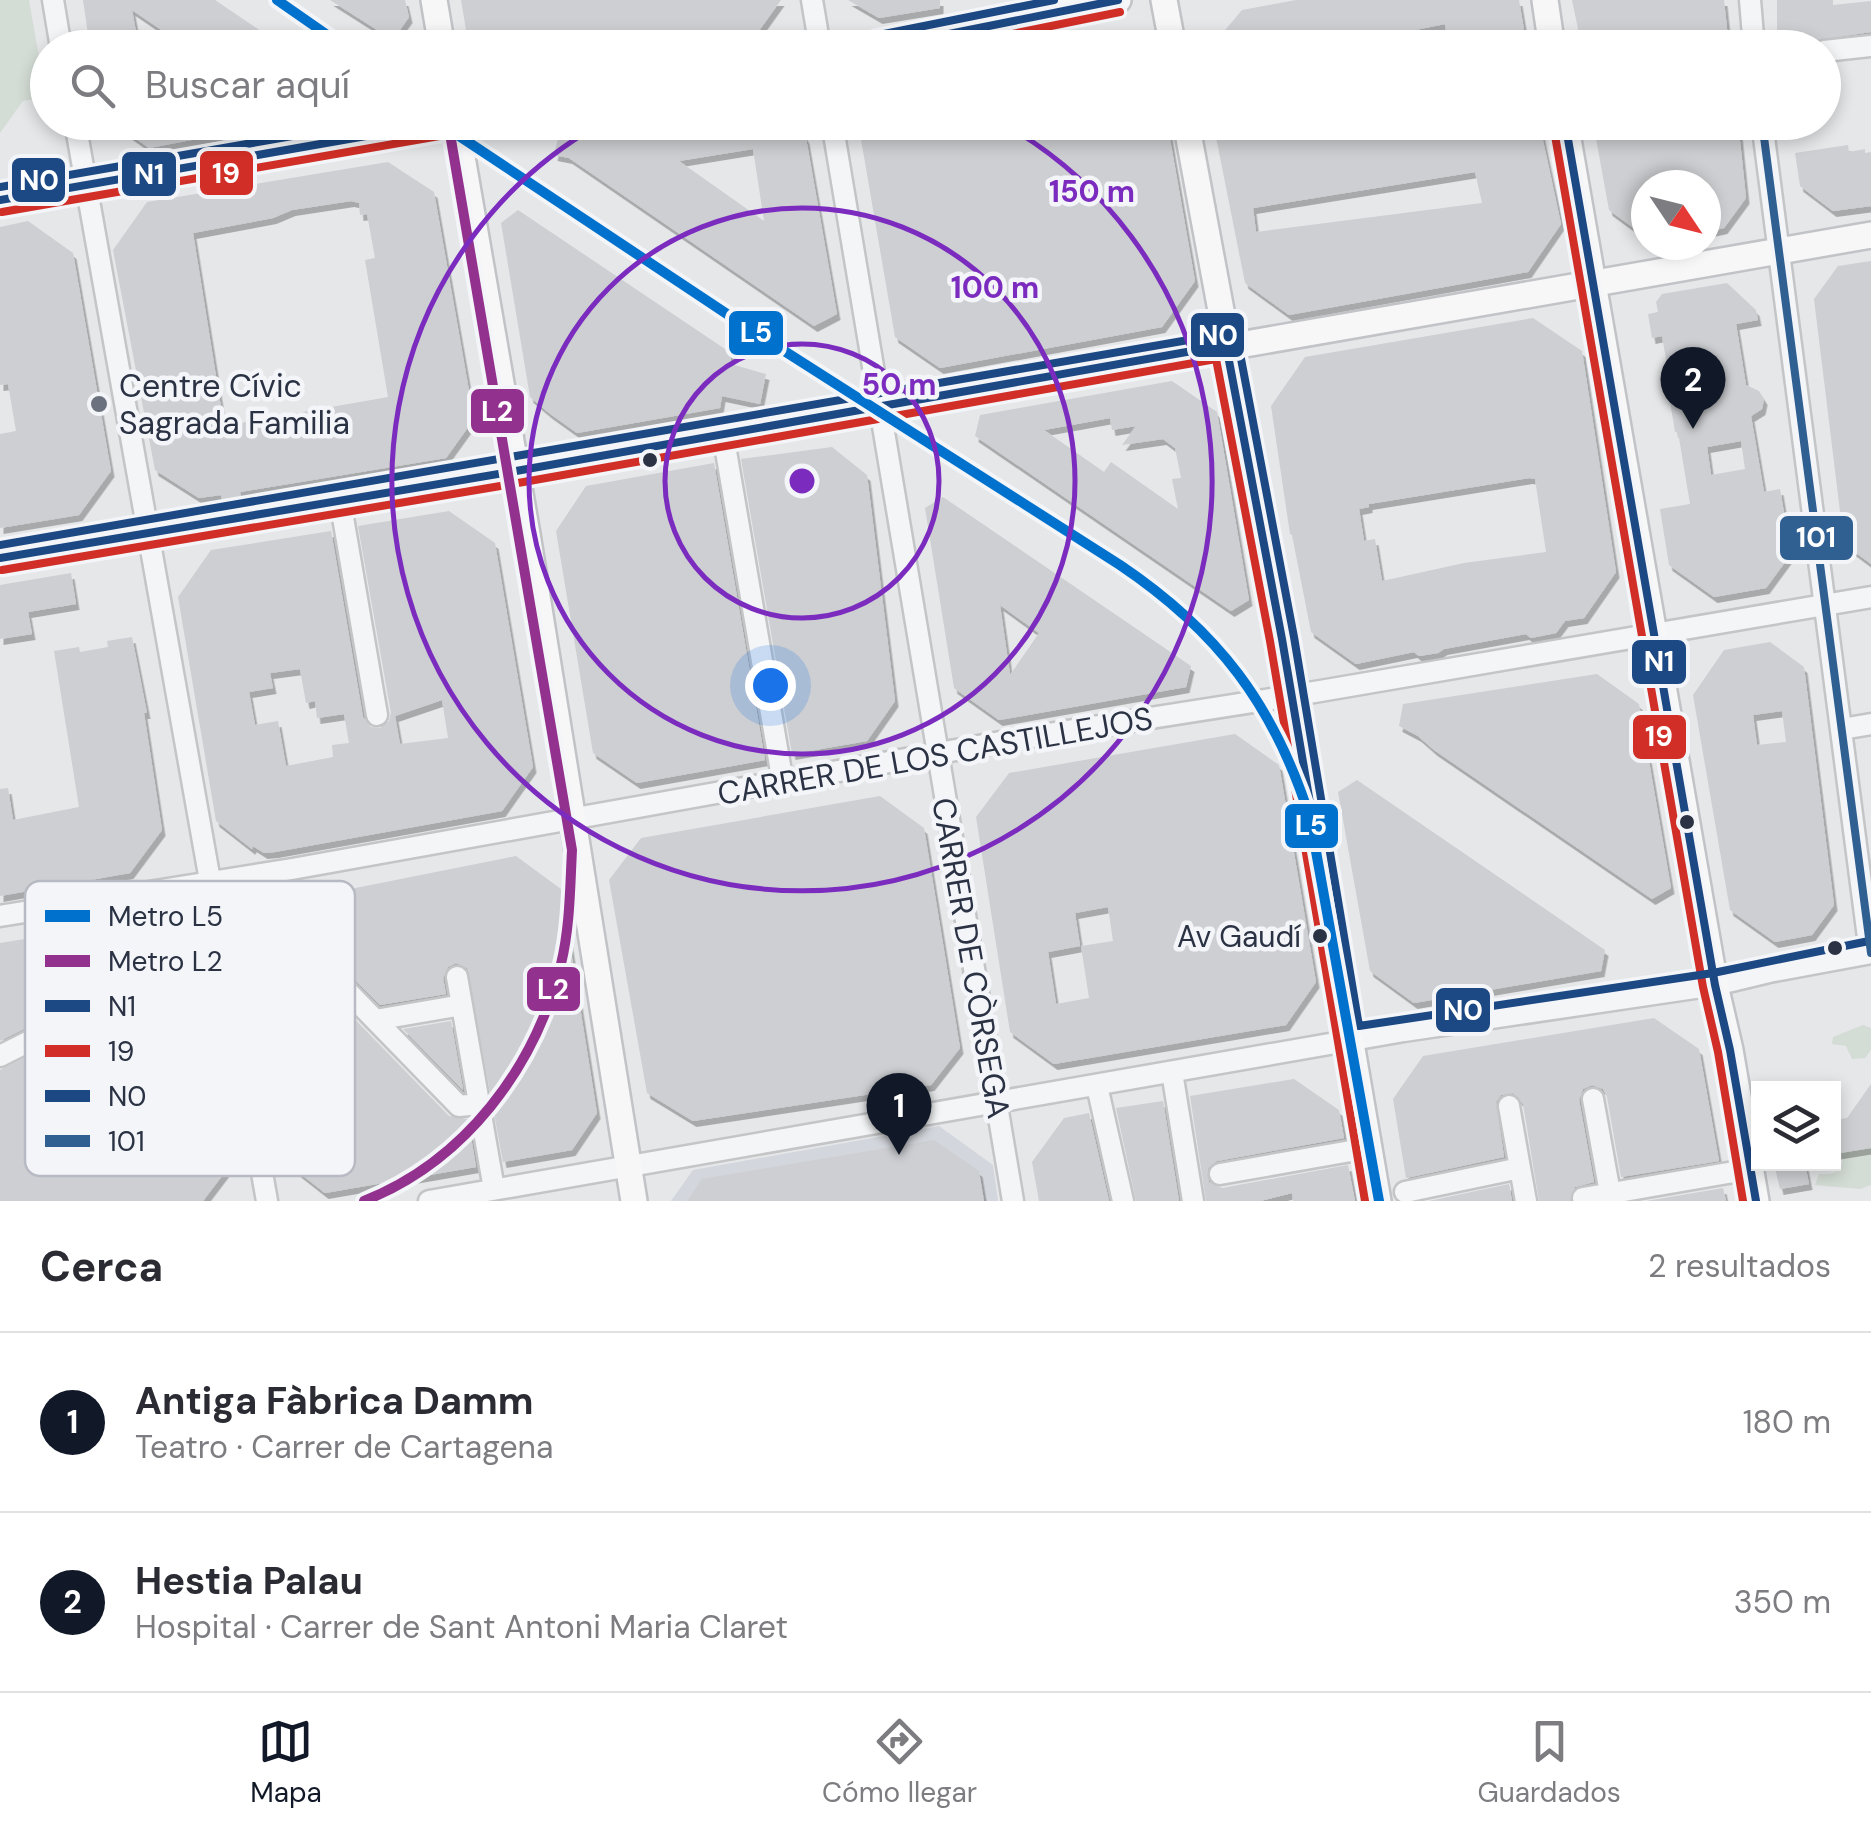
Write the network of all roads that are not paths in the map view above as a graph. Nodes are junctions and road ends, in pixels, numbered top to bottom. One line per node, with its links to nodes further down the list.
1 (53, 0): 8 (street)
2 (434, 0): 9 (main road)
3 (812, 0): 10 (street)
4 (1118, 0): 11 (main road)
5 (1164, 0): 12 (main road)
6 (1545, 0): 13 (main road)
7 (1750, 0): 14 (street)
8 (59, 30)
9 (439, 30)
10 (817, 30)
11 (967, 30)
12 (1170, 30)
13 (1549, 30)
14 (1752, 30)
15 (1871, 46): 16 (street)
16 (1841, 50)
17 (78, 140): 24 (street)
18 (349, 140): 24 (main road)
19 (455, 140): 32 (main road)
20 (835, 140): 30 (street, CARRER DE CÒRSEGA)
21 (1189, 140): 29 (main road)
22 (1568, 140): 28 (main road)
23 (1764, 140): 27 (street)
24 (87, 186): 25 (main road); 34 (street)
25 (0, 200)
26 (1871, 235): 27 (main road)
27 (1777, 250): 28 (main road); 37 (street)
28 (1592, 282): 29 (main road); 38 (main road)
29 (1226, 345): 30 (main road); 39 (main road)
30 (880, 406): 31 (main road); 43 (street, CARRER DE CÒRSEGA)
31 (723, 434): 32 (main road); 44 (street)
32 (516, 471): 33 (main road); 45 (main road)
33 (340, 500): 34 (main road); 40 (street)
34 (148, 533): 35 (main road); 46 (street)
35 (0, 558)
36 (1871, 597): 37 (street, CARRER DE LOS CASTILLEJOS)
37 (1825, 605): 38 (street, CARRER DE LOS CASTILLEJOS); 42 (street)
38 (1653, 634): 39 (street, CARRER DE LOS CASTILLEJOS); 52 (main road)
39 (1291, 696): 43 (street, CARRER DE LOS CASTILLEJOS); 56 (main road)
40 (377, 715)
41 (1871, 724): 42 (street)
42 (1842, 729): 50 (street)
43 (937, 754): 44 (street, CARRER DE LOS CASTILLEJOS); 62 (street, CARRER DE CÒRSEGA)
44 (783, 783): 45 (street, CARRER DE LOS CASTILLEJOS)
45 (572, 819): 47 (street, CARRER DE LOS CASTILLEJOS); 66 (main road)
46 (211, 881)
47 (217, 881)
48 (25, 912): 49 (street, CARRER DE LOS CASTILLEJOS)
49 (0, 916)
50 (1870, 953): 52 (street)
51 (457, 976): 54 (street)
52 (1715, 986): 56 (street); 68 (main road)
53 (355, 999): 55 (street)
54 (462, 1005): 55 (street); 63 (street)
55 (375, 1020): 63 (street)
56 (1349, 1040): 59 (street); 65 (main road)
57 (25, 1043): 58 (street)
58 (0, 1056)
59 (1172, 1072): 60 (street); 81 (street)
60 (1097, 1086): 62 (street); 80 (street)
61 (1593, 1098): 74 (street)
62 (995, 1102): 66 (street); 79 (street, CARRER DE CÒRSEGA)
63 (479, 1104): 72 (street)
64 (1510, 1106): 67 (street)
65 (1368, 1148): 70 (street); 82 (main road)
66 (628, 1166): 72 (street); 78 (main road)
67 (1520, 1168): 73 (street); 83 (street)
68 (1751, 1169): 74 (street)
69 (1751, 1171): 84 (main road)
70 (1220, 1174)
71 (264, 1176): 76 (street)
72 (494, 1189): 77 (street)
73 (1405, 1192)
74 (1610, 1193): 75 (street)
75 (1583, 1198)
76 (268, 1201)
77 (428, 1201)
78 (634, 1201)
79 (1013, 1201)
80 (1123, 1201)
81 (1193, 1201)
82 (1378, 1201)
83 (1526, 1201)
84 (1756, 1201)

